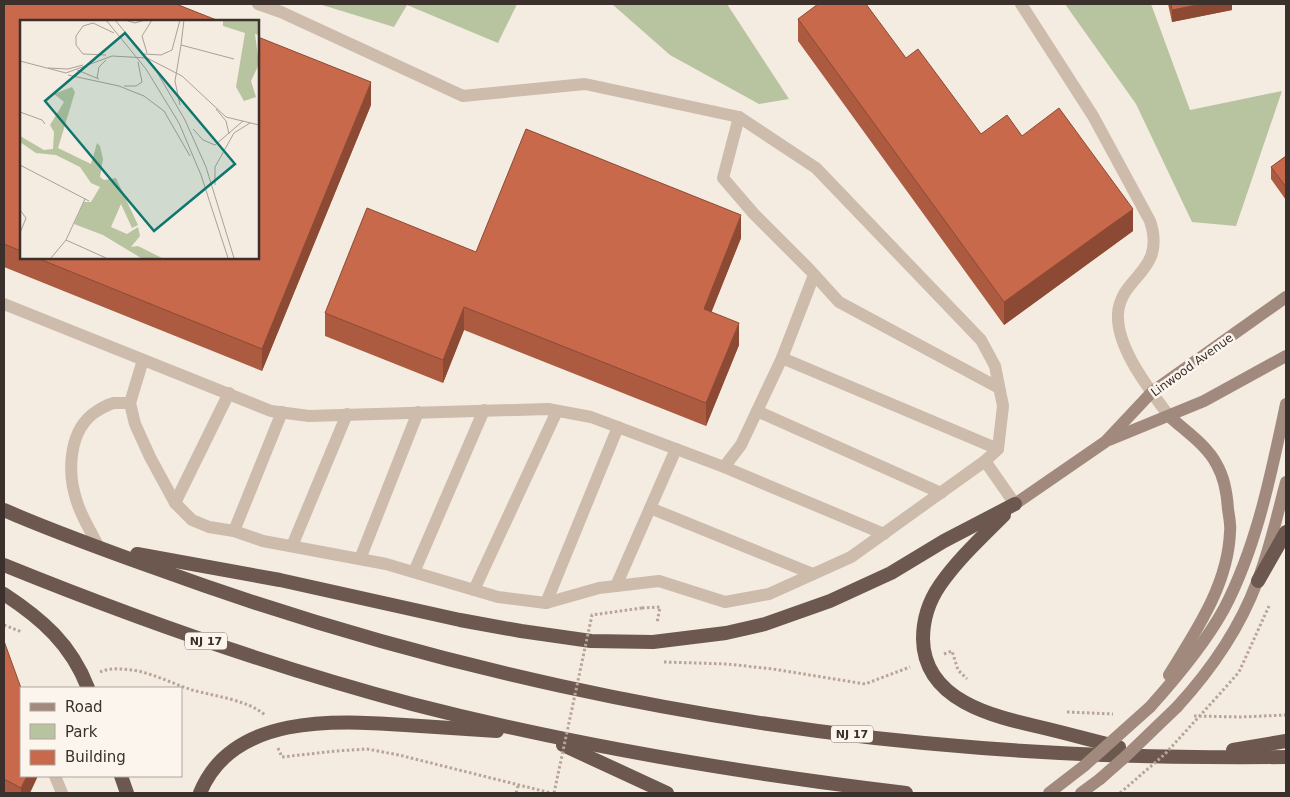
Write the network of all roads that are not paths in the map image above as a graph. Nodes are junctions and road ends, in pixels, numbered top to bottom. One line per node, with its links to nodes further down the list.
1 (258, 4): 3 (lane)
2 (1021, 4): 11 (lane)
3 (739, 117): 4 (lane); 10 (lane)
4 (814, 275): 8 (lane); 10 (lane)
5 (1286, 297): 11 (main road, Linwood Avenue)
6 (4, 304): 9 (lane)
7 (1286, 356): 21 (main road, Linwood Avenue)
8 (782, 358): 17 (lane); 25 (lane)
9 (143, 360): 12 (lane); 13 (lane)
10 (999, 388): 25 (lane)
11 (1152, 392): 21 (lane); 23 (main road, Linwood Avenue)
12 (229, 393): 18 (lane); 30 (lane)
13 (130, 404): 30 (lane); 38 (lane)
14 (1286, 404): 49 (main road)
15 (484, 410): 16 (lane); 19 (lane); 41 (lane)
16 (557, 411): 22 (lane); 45 (lane)
17 (757, 411): 27 (lane); 29 (lane)
18 (282, 412): 20 (lane); 34 (lane)
19 (418, 412): 20 (lane); 39 (lane)
20 (347, 414): 37 (lane)
21 (1169, 416): 23 (main road, Linwood Avenue); 49 (main road)
22 (618, 427): 24 (lane); 47 (lane)
23 (1105, 442): 31 (main road, Linwood Avenue)
24 (676, 448): 27 (lane); 32 (lane)
25 (998, 448): 26 (lane)
26 (984, 461): 29 (lane); 31 (lane)
27 (724, 467): 36 (lane)
28 (1286, 482): 43 (main road)
29 (941, 494): 36 (lane)
30 (175, 503): 34 (lane)
31 (1015, 504): 38 (highway); 52 (highway)
32 (650, 508): 42 (lane); 44 (lane)
33 (4, 510): 38 (highway, NJ 17)
34 (234, 531): 37 (lane)
35 (1286, 532): 43 (highway)
36 (884, 534): 42 (lane)
37 (292, 546): 39 (lane)
38 (99, 548): 52 (highway, NJ 17)
39 (360, 559): 41 (lane)
40 (4, 565): 50 (highway, NJ 17)
41 (414, 572): 45 (lane)
42 (813, 574): 44 (lane)
43 (1258, 581): 57 (main road, bridge)
44 (616, 586): 47 (lane)
45 (474, 590): 47 (lane)
46 (4, 594): 48 (highway)
47 (546, 603)
48 (88, 687)
49 (1150, 707): 63 (main road, bridge)
50 (540, 734): 60 (highway); 61 (highway); 62 (highway, NJ 17)
51 (1286, 741): 53 (highway)
52 (1158, 756): 53 (highway, NJ 17)
53 (1197, 756): 54 (highway, NJ 17)
54 (1286, 757)
55 (55, 777): 58 (lane)
56 (121, 777): 59 (highway)
57 (1100, 779): 64 (main road); 65 (main road)
58 (62, 793)
59 (127, 793)
60 (200, 793)
61 (666, 793)
62 (906, 793)
63 (1049, 793)
64 (1081, 793)
65 (1086, 793)

